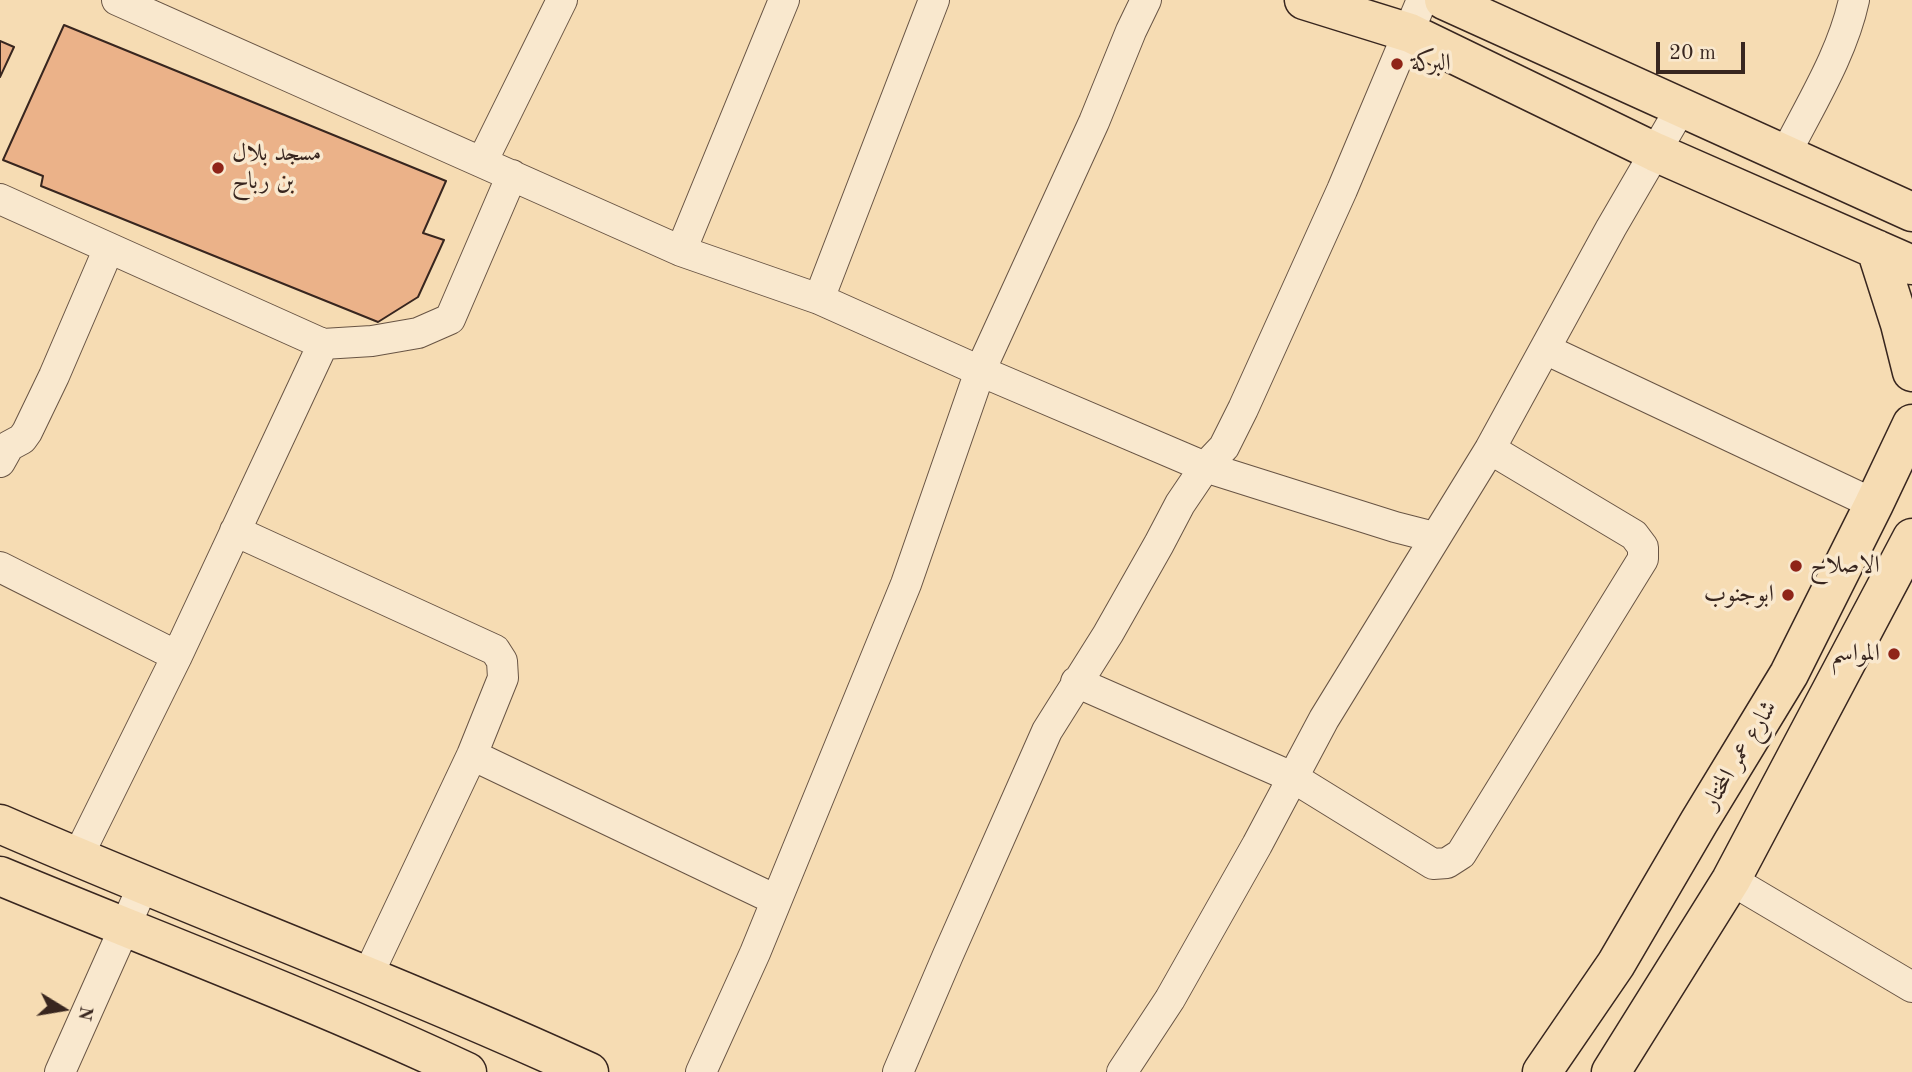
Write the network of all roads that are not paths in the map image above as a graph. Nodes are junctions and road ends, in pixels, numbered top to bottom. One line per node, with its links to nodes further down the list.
1 (117, 0): 13 (street)
2 (562, 0): 13 (street)
3 (784, 0): 19 (street)
4 (934, 0): 21 (street)
5 (1146, 0): 24 (street)
6 (1304, 0): 9 (main road)
7 (1444, 0): 10 (main road)
8 (1854, 0): 12 (street)
9 (1416, 16): 11 (main road); 29 (street)
10 (1682, 106): 11 (street); 12 (main road)
11 (1655, 152): 18 (main road); 23 (street)
12 (1785, 155): 16 (main road)
13 (482, 162): 14 (street)
14 (512, 175): 19 (street); 22 (street)
15 (0, 199): 17 (street)
16 (1904, 203)
17 (109, 248): 22 (street); 28 (street)
18 (1876, 249): 20 (main road); 25 (main road)
19 (681, 251): 21 (street)
20 (1912, 265)
21 (819, 299): 24 (street)
22 (323, 344): 31 (street)
23 (1545, 349): 27 (street); 30 (street)
24 (980, 371): 29 (street); 44 (street)
25 (1912, 372)
26 (1912, 424): 30 (main road, شارع عمر المختار)
27 (1490, 449): 32 (street); 38 (street)
28 (0, 462)
29 (1205, 467): 32 (street); 36 (street)
30 (1874, 504): 54 (main road, شارع عمر المختار)
31 (235, 531): 35 (street); 37 (street)
32 (1434, 537): 38 (street)
33 (1912, 538): 42 (main road, شارع عمر المختار)
34 (0, 568): 35 (street)
35 (177, 656): 40 (street)
36 (1076, 682): 38 (street); 52 (street)
37 (471, 755): 44 (street); 46 (street)
38 (1292, 777): 53 (street)
39 (0, 824): 40 (main road)
40 (77, 858): 43 (main road)
41 (0, 876): 45 (main road)
42 (1731, 880): 47 (street); 55 (main road, شارع عمر المختار)
43 (143, 886): 45 (street); 46 (main road)
44 (776, 900): 51 (street)
45 (124, 928): 48 (main road); 49 (street)
46 (367, 977): 50 (main road)
47 (1912, 987)
48 (457, 1070)
49 (60, 1072)
50 (589, 1072)
51 (701, 1072)
52 (898, 1072)
53 (1122, 1072)
54 (1542, 1072)
55 (1611, 1072)

